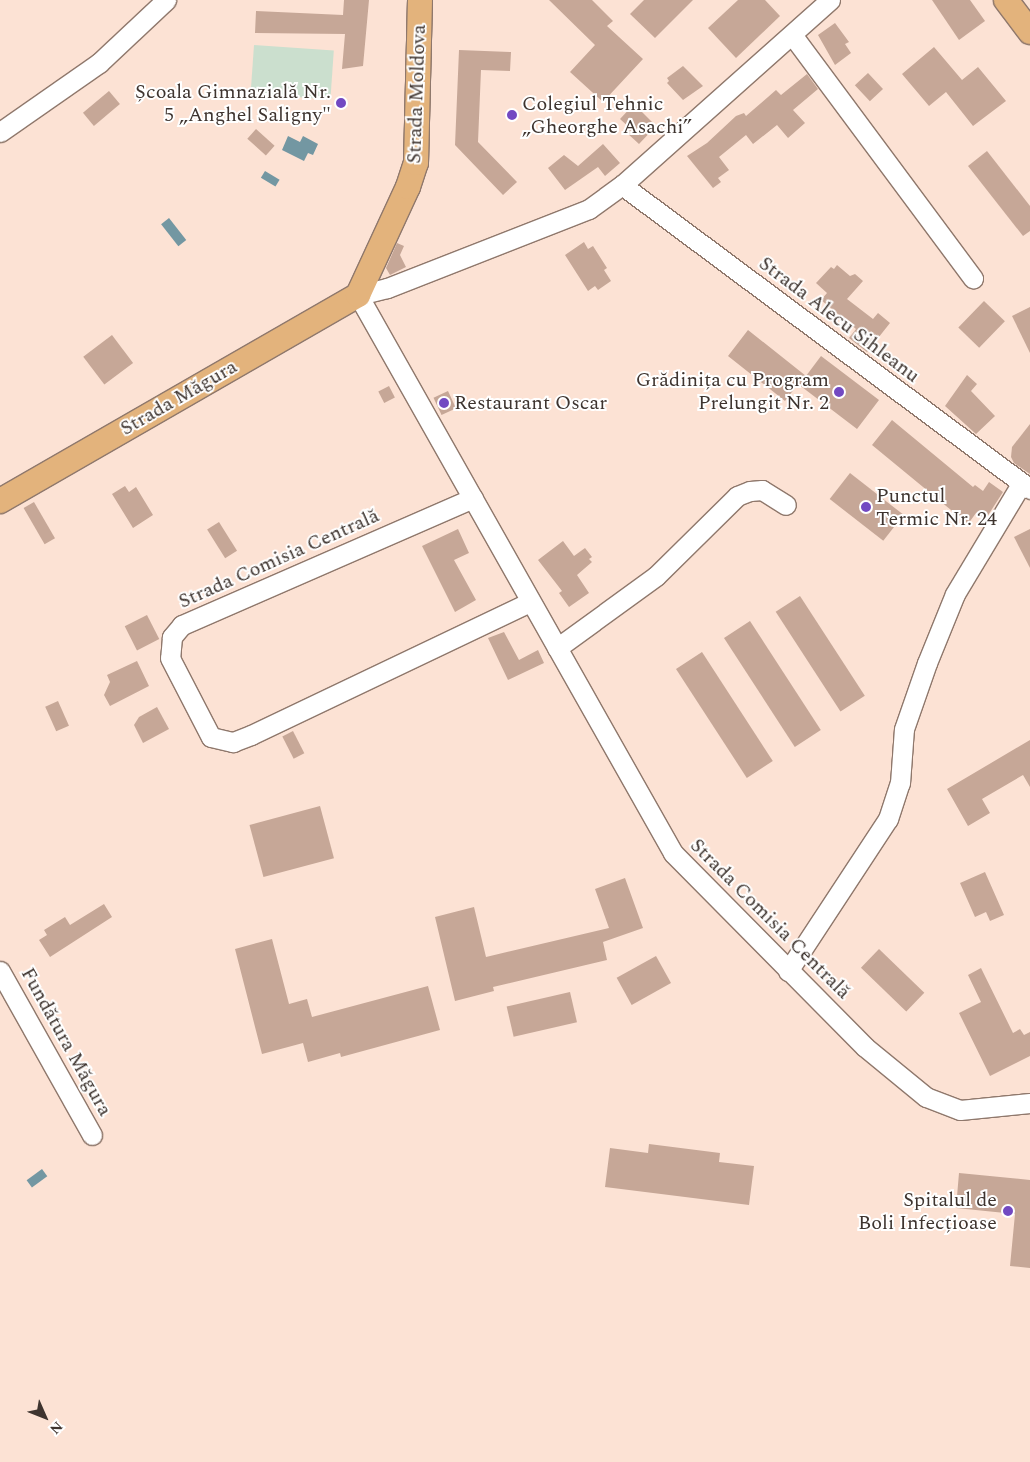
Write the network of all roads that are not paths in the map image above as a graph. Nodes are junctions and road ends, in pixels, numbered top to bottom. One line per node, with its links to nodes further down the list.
1 (166, 0): 7 (street)
2 (420, 0): 10 (main road, Strada Moldova)
3 (830, 0): 6 (street)
4 (1006, 0): 5 (main road)
5 (1030, 32)
6 (793, 36): 8 (street); 9 (street)
7 (0, 132)
8 (622, 185): 10 (street); 11 (street, Strada Alecu Sihleanu)
9 (973, 278)
10 (358, 295): 12 (street, Strada Comisia Centrală); 13 (main road, Strada Măgura)
11 (1026, 486): 18 (street)
12 (473, 498): 15 (street, Strada Comisia Centrală); 15 (street, Strada Comisia Centrală)
13 (0, 501)
14 (786, 505): 16 (street)
15 (530, 602): 16 (street, Strada Comisia Centrală)
16 (557, 648): 18 (street, Strada Comisia Centrală)
17 (0, 971): 20 (street, Fundătura Măgura)
18 (788, 971): 19 (street, Strada Comisia Centrală)
19 (1030, 1103)
20 (92, 1135)

